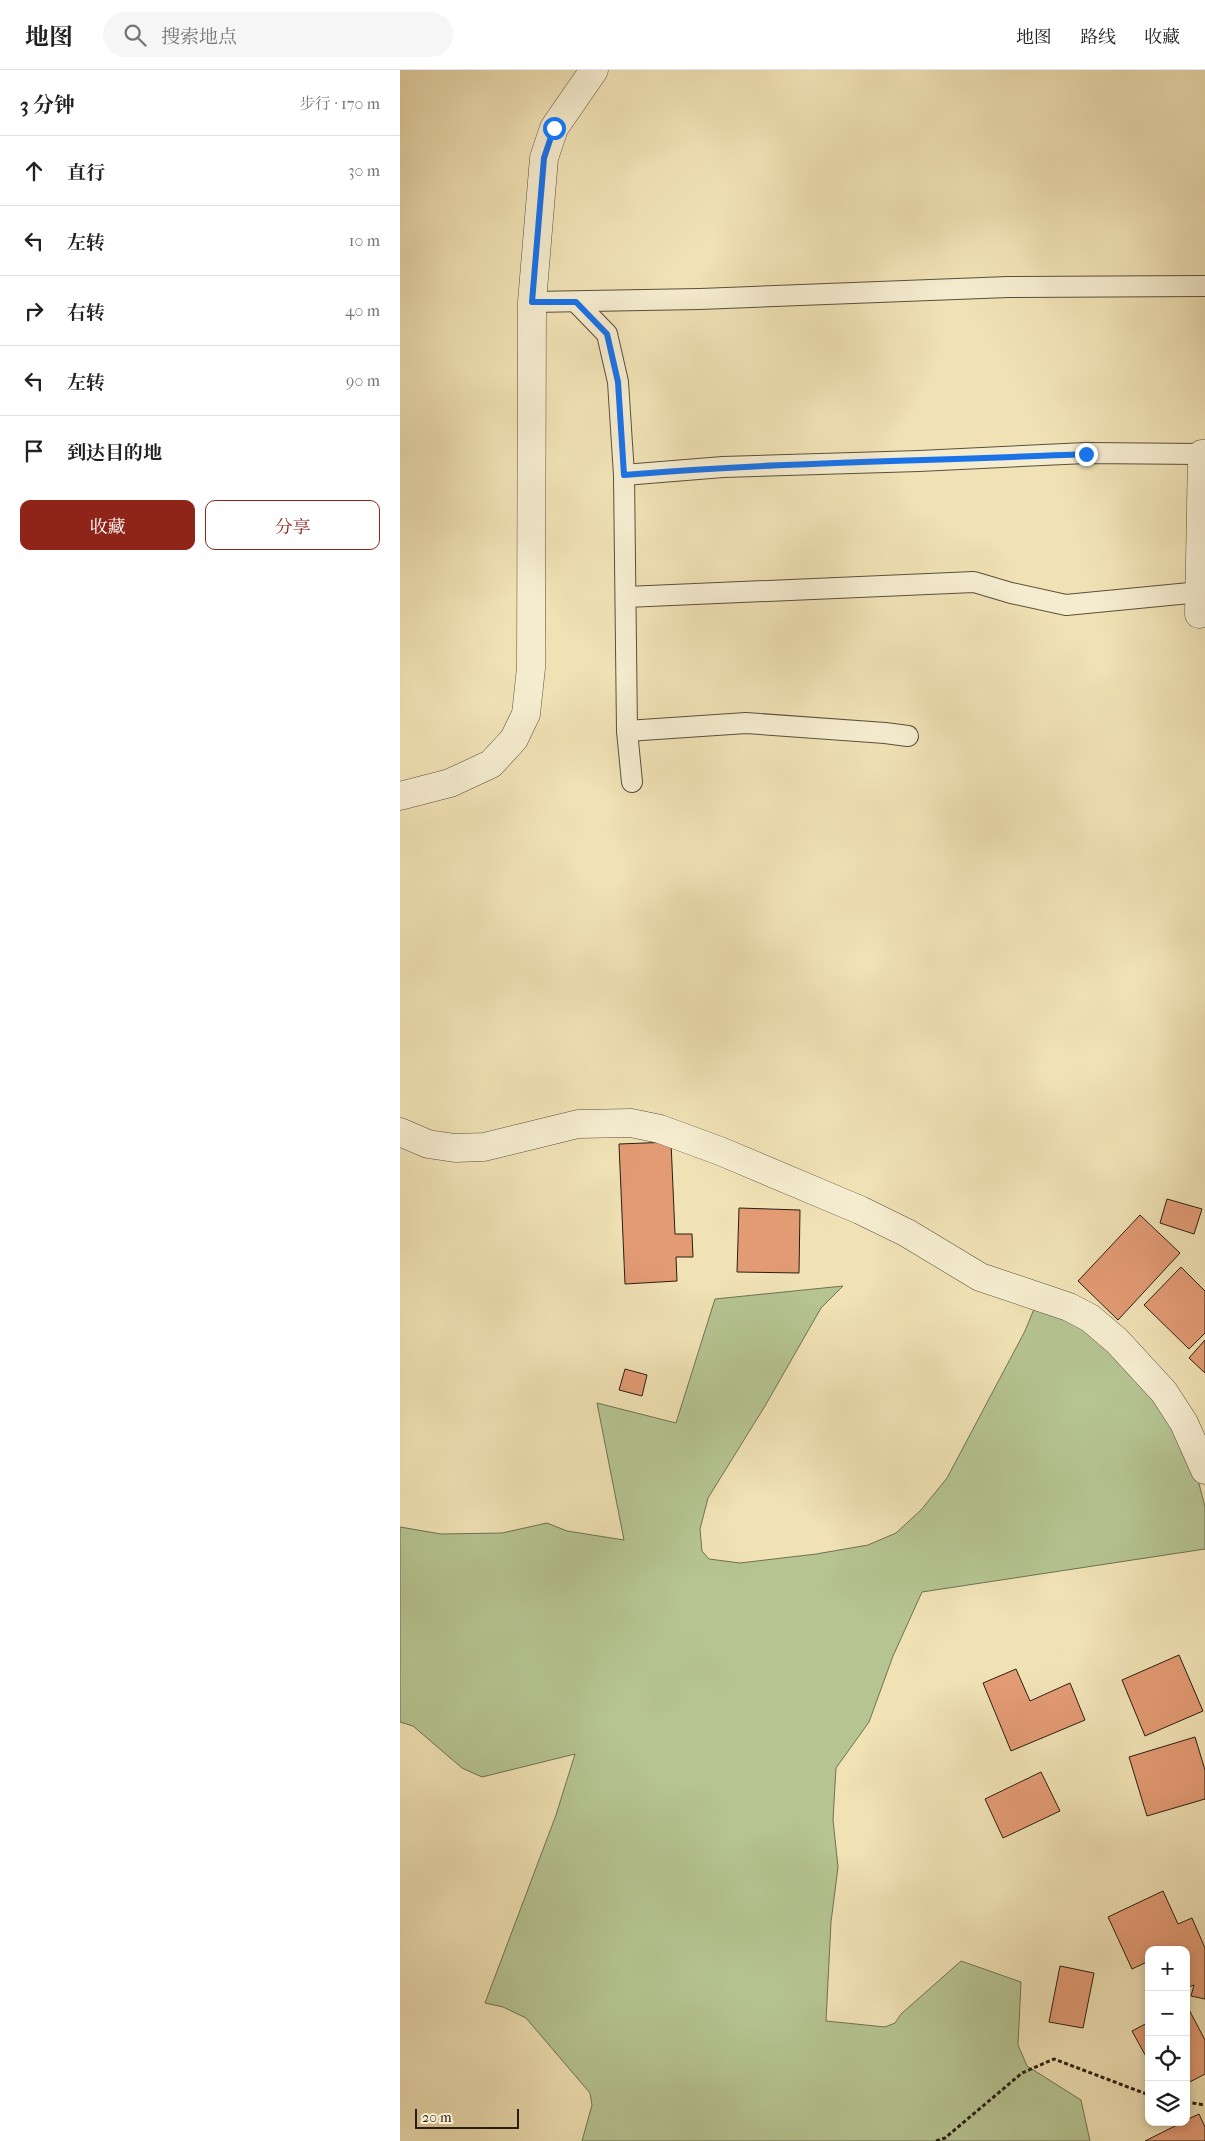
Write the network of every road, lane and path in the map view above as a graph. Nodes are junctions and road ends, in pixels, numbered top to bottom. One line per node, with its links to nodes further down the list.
1 (594, 70): 3 (street)
2 (1205, 286): 4 (lane)
3 (532, 302): 4 (lane); 12 (street)
4 (576, 302): 6 (lane)
5 (1203, 454): 6 (lane); 8 (street)
6 (624, 475): 7 (lane)
7 (626, 596): 8 (lane); 9 (lane)
8 (1199, 603)
9 (627, 731): 10 (lane); 11 (lane)
10 (908, 736)
11 (632, 782)
12 (400, 796)
13 (400, 1132): 14 (street)
14 (1205, 1470)
15 (1145, 2093): 18 (path)
16 (1190, 2103): 17 (path)
17 (1205, 2105)
18 (936, 2141)

